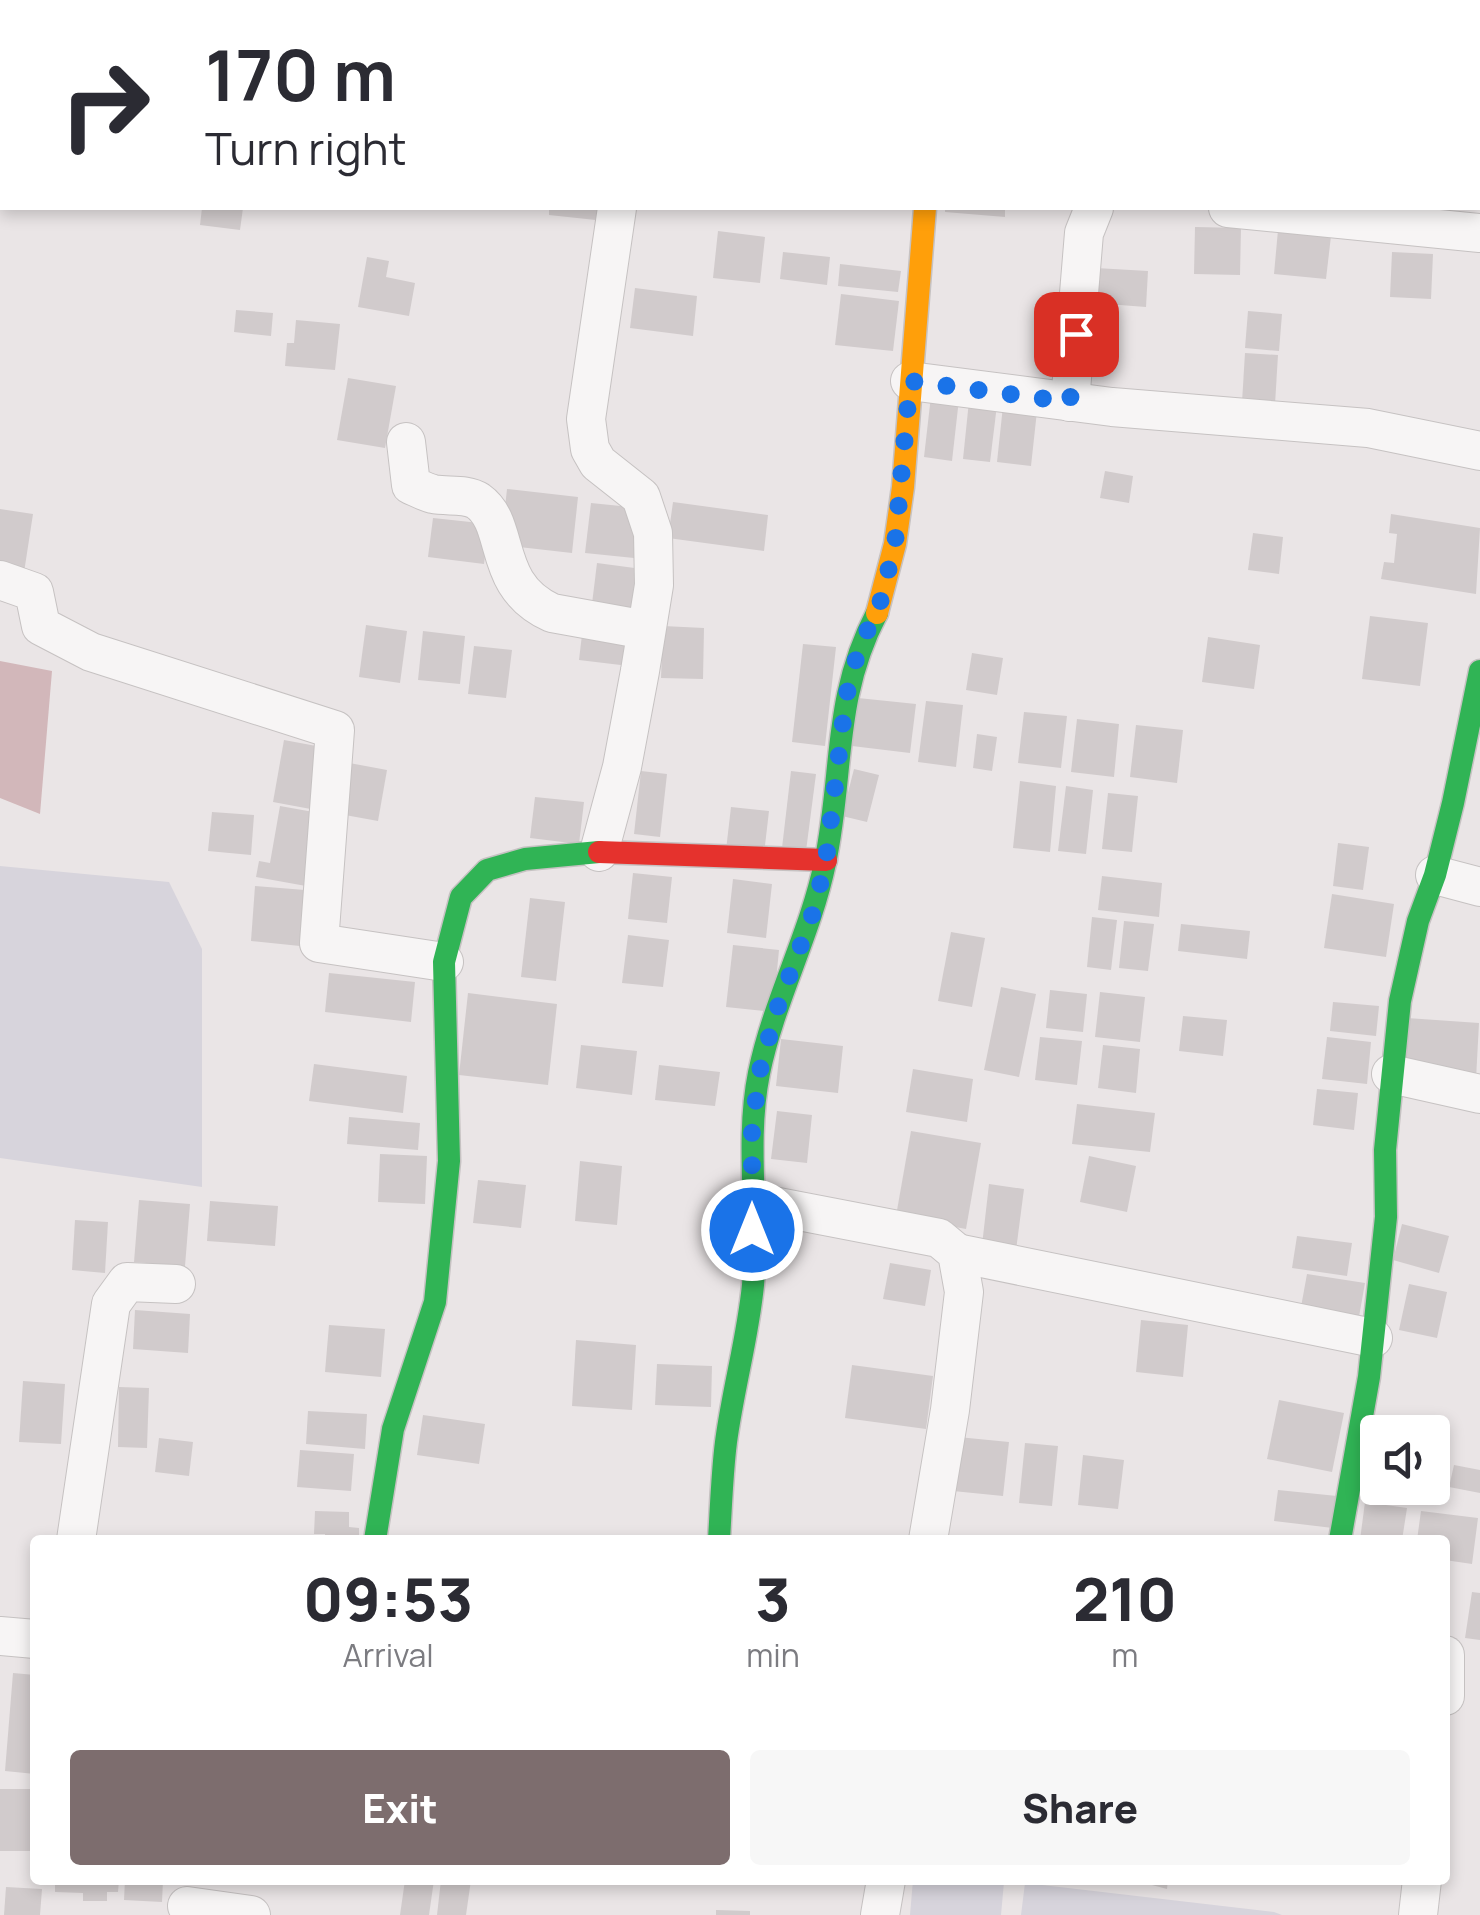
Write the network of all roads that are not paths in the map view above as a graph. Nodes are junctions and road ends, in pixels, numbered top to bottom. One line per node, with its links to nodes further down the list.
1 (617, 210): 11 (street)
2 (925, 210): 6 (street)
3 (1093, 210): 7 (street)
4 (1249, 210): 5 (street)
5 (1480, 232)
6 (910, 381): 7 (street); 14 (street)
7 (1070, 402): 9 (street)
8 (406, 442): 11 (street)
9 (1480, 451)
10 (0, 580): 17 (street)
11 (646, 630): 13 (street)
12 (1480, 671): 15 (street)
13 (599, 852): 14 (street); 17 (street)
14 (826, 860): 20 (street)
15 (1435, 876): 16 (street); 18 (street)
16 (1480, 886)
17 (444, 962): 25 (street)
18 (1391, 1074): 19 (street); 23 (street)
19 (1480, 1094)
20 (752, 1202): 21 (street); 26 (street)
21 (957, 1252): 23 (street); 27 (street)
22 (176, 1284): 24 (street)
23 (1373, 1338): 28 (street)
24 (77, 1535)
25 (376, 1535)
26 (719, 1535)
27 (929, 1535)
28 (1341, 1535)
29 (0, 1636): 30 (street)
30 (30, 1638)
31 (885, 1885): 35 (street)
32 (1421, 1885): 36 (street)
33 (188, 1906): 34 (street)
34 (251, 1915)
35 (880, 1915)
36 (1418, 1915)

